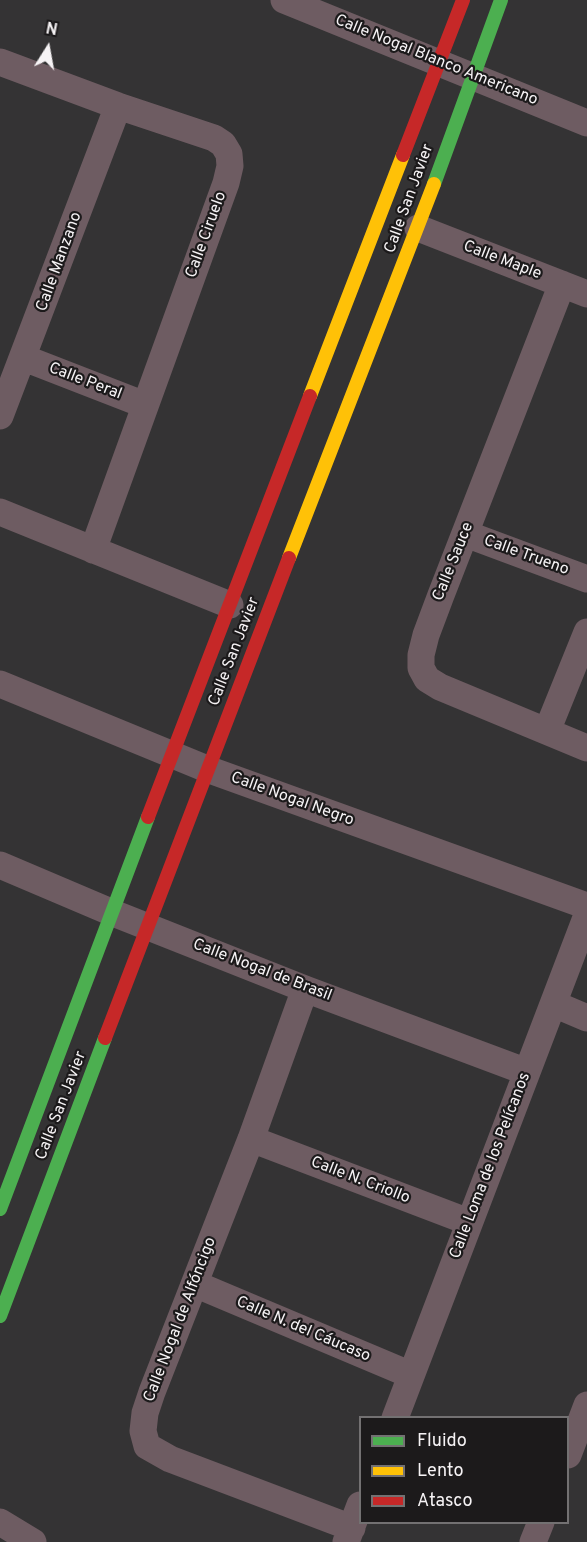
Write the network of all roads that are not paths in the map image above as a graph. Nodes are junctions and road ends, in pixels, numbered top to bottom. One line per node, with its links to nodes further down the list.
1 (463, 0): 4 (street, Calle San Javier)
2 (501, 0): 6 (street, Calle San Javier)
3 (291, 1): 4 (street, Calle Nogal Blanco Americano)
4 (438, 61): 6 (street, Calle Nogal Blanco Americano); 18 (street, Calle San Javier)
5 (0, 62): 7 (street, Calle Ciruelo)
6 (472, 78): 8 (street, Calle Nogal Blanco Americano); 9 (street, Calle San Javier)
7 (118, 106): 11 (street, Calle Manzano); 12 (street, Calle Ciruelo)
8 (587, 123)
9 (418, 228): 10 (street, Calle Maple); 24 (street, Calle San Javier)
10 (575, 289): 15 (street, Calle Sauce)
11 (24, 358): 12 (street, Calle Peral); 13 (street, Calle Manzano)
12 (145, 405): 16 (street, Calle Ciruelo)
13 (0, 417)
14 (0, 512): 16 (street)
15 (466, 534): 17 (street, Calle Trueno); 21 (street, Calle Sauce)
16 (93, 550): 18 (street)
17 (587, 579)
18 (230, 605): 23 (street, Calle San Javier)
19 (587, 632): 21 (street)
20 (0, 684): 23 (street, Calle Nogal Negro)
21 (547, 731): 22 (street, Calle Sauce)
22 (587, 748)
23 (172, 754): 24 (street, Calle Nogal Negro); 27 (street, Calle San Javier)
24 (207, 770): 26 (street, Calle Nogal Negro); 29 (street, Calle San Javier)
25 (0, 865): 27 (street, Calle Nogal de Brasil)
26 (587, 906)
27 (113, 913): 29 (street, Calle Nogal de Brasil); 35 (street, Calle San Javier)
28 (587, 915): 31 (street, Calle Loma de los Pelícanos)
29 (147, 926): 30 (street, Calle Nogal de Brasil); 38 (street, Calle San Javier)
30 (305, 989): 33 (street, Calle Nogal de Brasil); 34 (street, Calle Nogal de Alfóncigo)
31 (554, 1004): 32 (street); 33 (street, Calle Loma de los Pelícanos)
32 (587, 1018)
33 (527, 1072): 36 (street, Calle Loma de los Pelícanos)
34 (251, 1139): 36 (street, Calle N. Criollo); 37 (street, Calle Nogal de Alfóncigo)
35 (0, 1209)
36 (469, 1222): 39 (street, Calle Loma de los Pelícanos)
37 (195, 1284): 39 (street, Calle N. del Cáucaso); 45 (street, Calle Nogal de Alfóncigo)
38 (0, 1316)
39 (411, 1375): 41 (street, Calle Loma de los Pelícanos)
40 (587, 1405): 42 (street)
41 (396, 1416)
42 (569, 1450)
43 (0, 1522): 46 (street)
44 (540, 1524): 47 (street)
45 (353, 1525)
46 (33, 1542)
47 (533, 1542)

